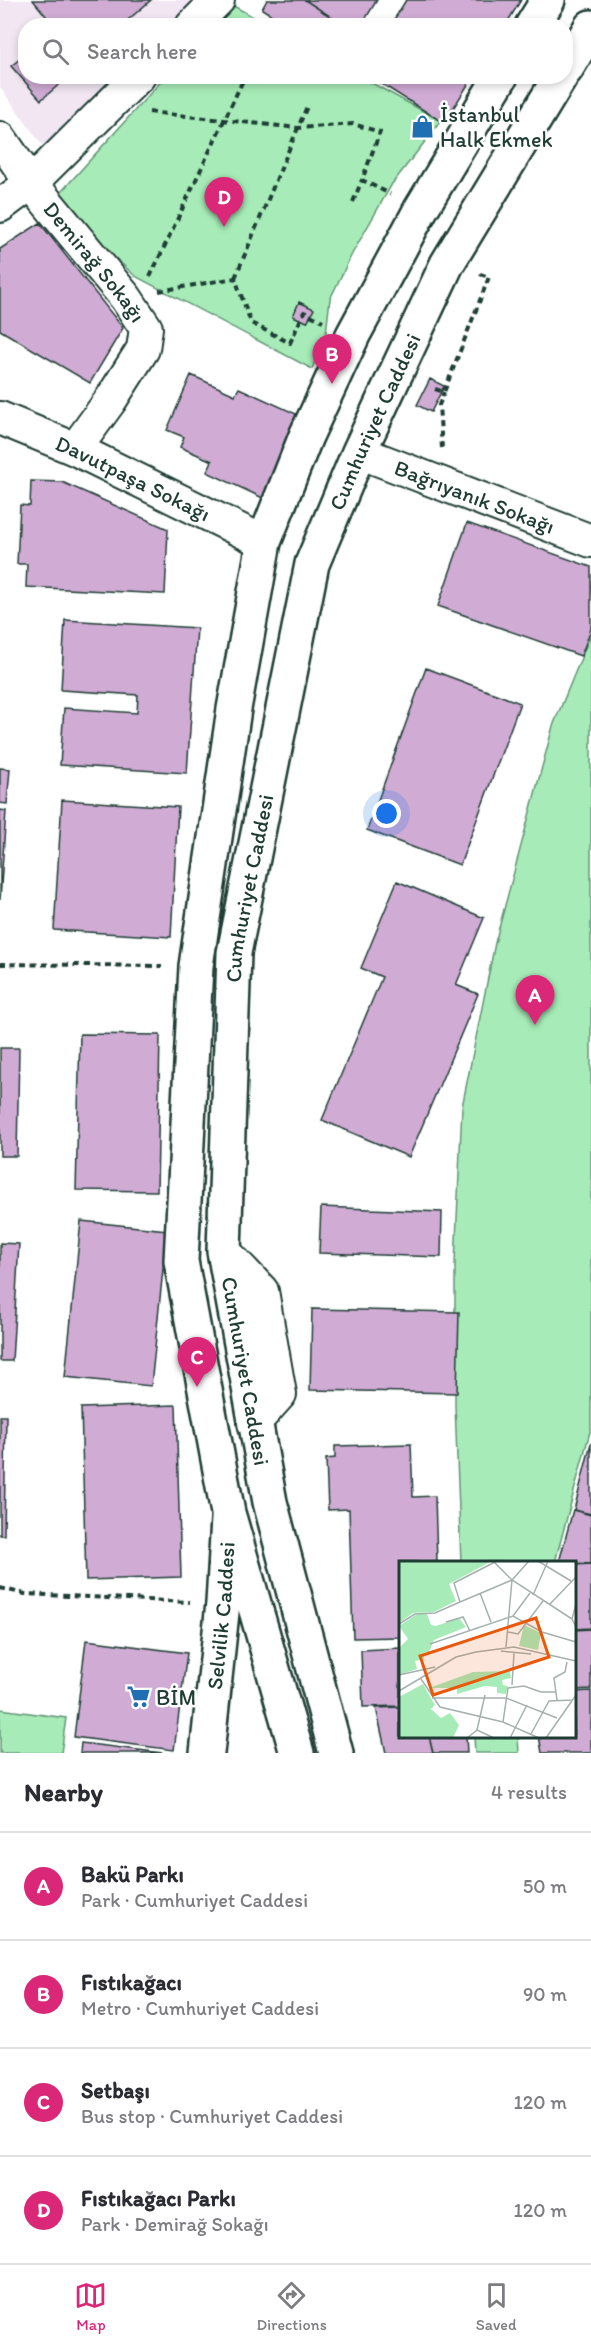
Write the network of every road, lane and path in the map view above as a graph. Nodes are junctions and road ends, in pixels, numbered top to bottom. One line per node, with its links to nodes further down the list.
1 (218, 0): 3 (street)
2 (548, 0): 4 (main road)
3 (200, 18)
4 (537, 18)
5 (591, 27): 6 (main road)
6 (573, 57)
7 (132, 84): 17 (street)
8 (241, 84): 13 (path)
9 (496, 84): 20 (main road, Cumhuriyet Caddesi)
10 (556, 84): 21 (main road, Cumhuriyet Caddesi)
11 (308, 104): 14 (path)
12 (147, 112): 13 (path)
13 (224, 119): 14 (path); 23 (path)
14 (298, 128): 16 (path); 22 (path)
15 (0, 138): 17 (street, Demirağ Sokağı)
16 (362, 180): 18 (path); 20 (path)
17 (31, 183): 19 (street); 23 (street, Demirağ Sokağı)
18 (352, 202)
19 (0, 206)
20 (420, 209): 24 (main road, Cumhuriyet Caddesi)
21 (447, 264): 26 (path); 30 (main road, Cumhuriyet Caddesi)
22 (236, 278): 23 (path); 24 (path)
23 (134, 296): 29 (street, Demirağ Sokağı)
24 (353, 335): 32 (main road, Cumhuriyet Caddesi)
25 (435, 389): 26 (path)
26 (444, 392): 28 (path)
27 (0, 418): 29 (street, Davutpaşa Sokağı)
28 (442, 439)
29 (75, 449): 32 (street, Davutpaşa Sokağı)
30 (359, 452): 31 (street, Bağrıyanık Sokağı); 40 (main road, Cumhuriyet Caddesi)
31 (591, 541)
32 (264, 542): 34 (main road, Cumhuriyet Caddesi)
33 (0, 964): 34 (path)
34 (196, 966): 35 (main road, Cumhuriyet Caddesi)
35 (228, 1513): 37 (main road, Selvilik Caddesi); 39 (main road, Cumhuriyet Caddesi)
36 (0, 1588): 37 (path)
37 (223, 1603): 38 (main road, Selvilik Caddesi)
38 (207, 1753)
39 (297, 1753)
40 (336, 1753)

